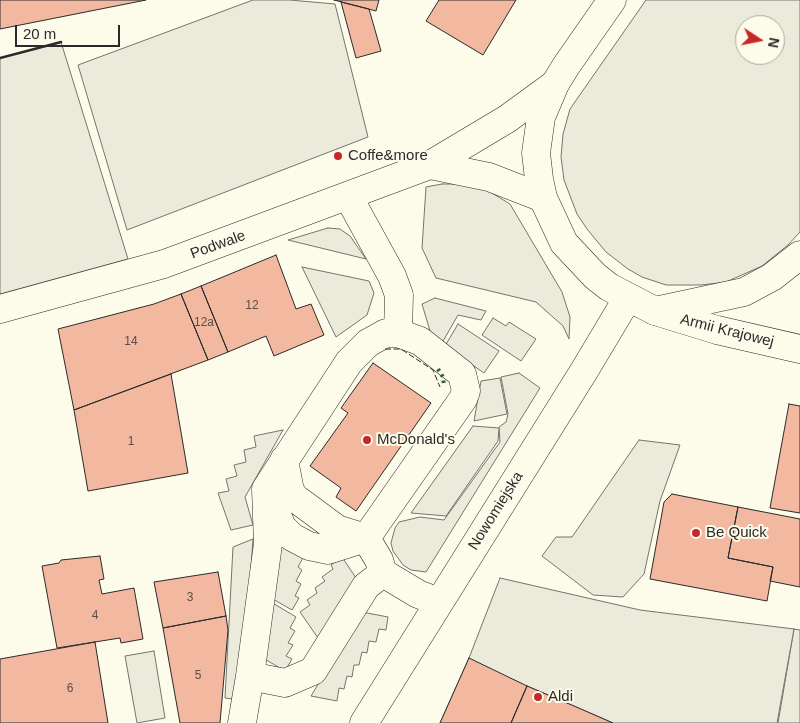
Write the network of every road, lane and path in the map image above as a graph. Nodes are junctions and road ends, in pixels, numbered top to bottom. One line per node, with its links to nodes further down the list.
1 (612, 0): 2 (main road)
2 (555, 84): 3 (main road, Podwale); 5 (main road, Armii Krajowej)
3 (430, 165): 4 (main road, Podwale); 5 (main road)
4 (348, 196): 8 (main road, Podwale); 10 (main road)
5 (543, 198): 7 (main road, Armii Krajowej)
6 (800, 254): 9 (main road)
7 (627, 298): 9 (main road, Armii Krajowej); 16 (main road, Nowomiejska)
8 (0, 309)
9 (655, 311): 11 (main road, Armii Krajowej)
10 (398, 333): 12 (main road); 14 (main road)
11 (800, 349)
12 (284, 460): 13 (main road); 14 (main road)
13 (266, 490): 14 (main road); 17 (main road)
14 (366, 538): 15 (main road)
15 (382, 573): 16 (main road); 17 (main road)
16 (439, 602): 19 (main road, Nowomiejska)
17 (250, 676): 18 (main road)
18 (242, 723)
19 (364, 723)

